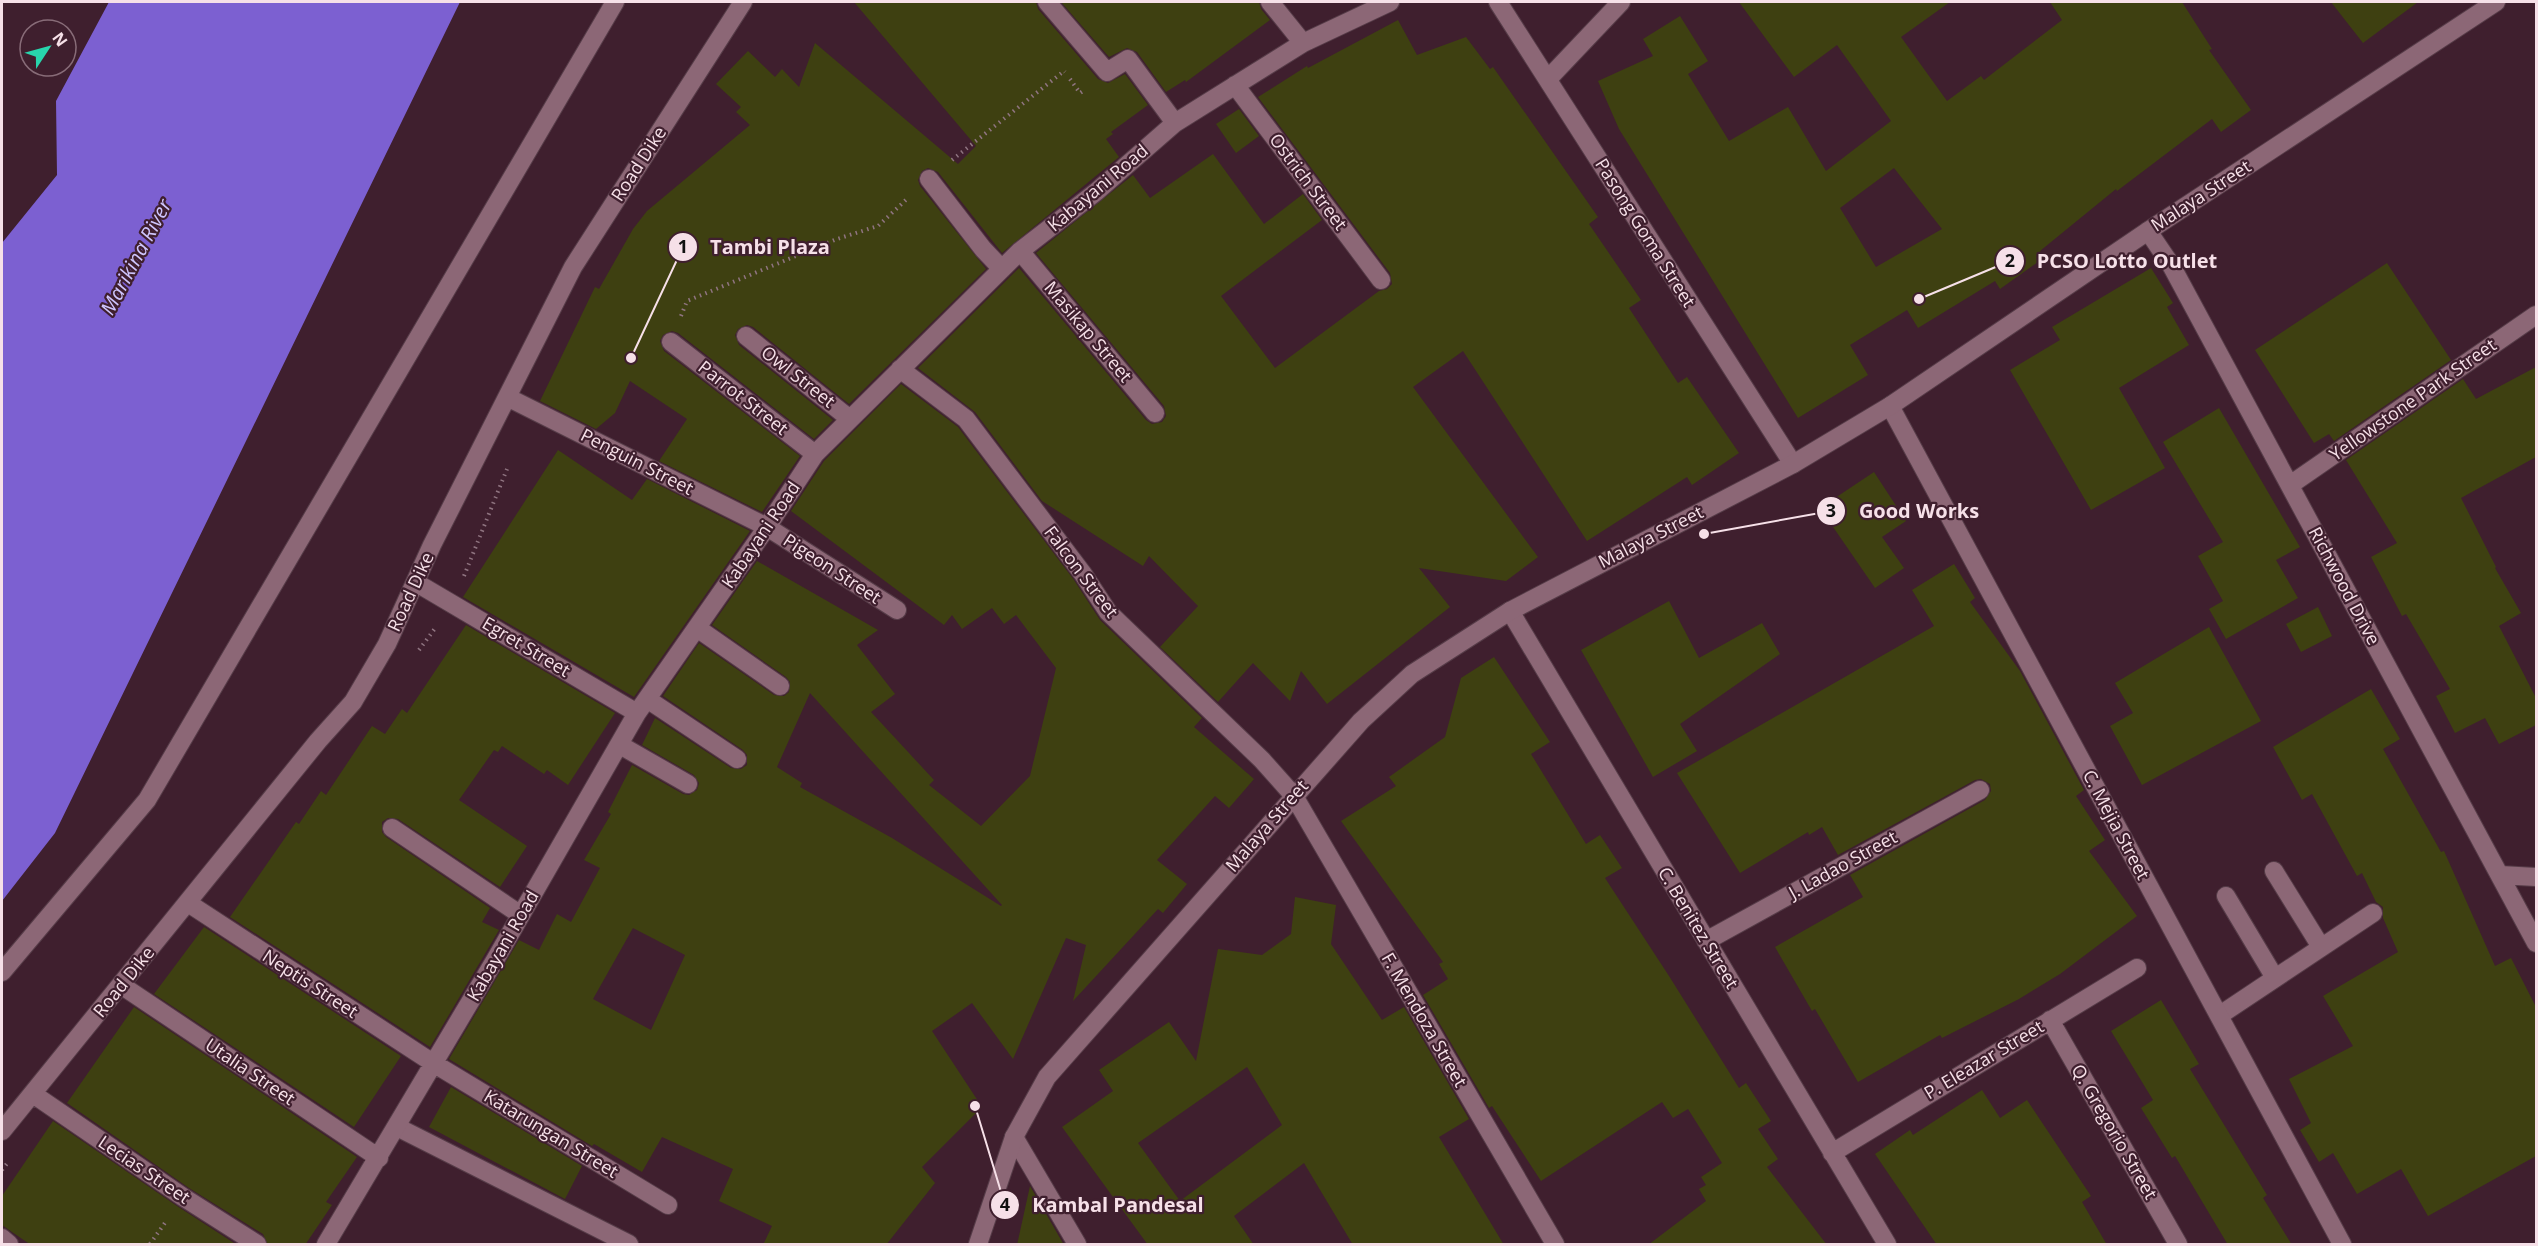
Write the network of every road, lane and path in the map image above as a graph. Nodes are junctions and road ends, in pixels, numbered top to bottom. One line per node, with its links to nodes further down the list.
1 (615, 2): 54 (street)
2 (743, 2): 23 (street, Road Dike)
3 (1047, 2): 10 (street)
4 (1270, 2): 9 (street)
5 (1389, 2): 9 (street, Kabayani Road)
6 (1498, 2): 11 (street, Pasong Goma Street)
7 (1621, 2): 11 (street)
8 (2496, 2): 15 (street, Malaya Street)
9 (1303, 43): 12 (street, Kabayani Road)
10 (1107, 72): 13 (street); 14 (path)
11 (1548, 79): 28 (street, Pasong Goma Street)
12 (1235, 85): 13 (street, Kabayani Road); 18 (street, Ostrich Street)
13 (1175, 123): 16 (street, Kabayani Road)
14 (929, 179): 17 (street); 21 (path)
15 (2148, 231): 24 (street, Malaya Street); 29 (street, Richwood Drive)
16 (1020, 251): 17 (street, Kabayani Road); 25 (street, Masikap Street)
17 (1002, 269): 22 (street, Kabayani Road)
18 (1381, 280)
19 (2536, 316): 29 (street, Yellowstone Park Street)
20 (746, 336): 26 (street, Owl Street)
21 (671, 342): 27 (street, Parrot Street)
22 (900, 369): 26 (street, Kabayani Road); 41 (street, Falcon Street)
23 (507, 397): 30 (street, Penguin Street); 31 (street, Road Dike)
24 (1890, 406): 28 (street, Malaya Street); 57 (street, C. Mejia Street)
25 (1155, 413)
26 (850, 419): 27 (street, Kabayani Road)
27 (815, 454): 30 (street, Kabayani Road)
28 (1793, 464): 33 (street, Malaya Street)
29 (2290, 485): 44 (street, Richwood Drive)
30 (768, 527): 32 (street, Pigeon Street); 34 (street, Kabayani Road)
31 (415, 582): 36 (street, Egret Street); 47 (street, Road Dike)
32 (897, 610)
33 (1510, 611): 41 (street, Malaya Street); 50 (street, C. Benitez Street)
34 (697, 628): 35 (street); 36 (street, Kabayani Road)
35 (780, 686)
36 (642, 706): 37 (street, Kabayani Road); 38 (street, Egret Street)
37 (620, 745): 39 (street); 49 (street, Kabayani Road)
38 (736, 759)
39 (688, 784)
40 (1980, 790): 50 (street, J. Ladao Street)
41 (1294, 796): 63 (street, Malaya Street); 74 (street, F. Mendoza Street)
42 (392, 828): 49 (street)
43 (2274, 871): 52 (street)
44 (2500, 875): 45 (street); 51 (street, Richwood Drive)
45 (2536, 877)
46 (2226, 896): 55 (street)
47 (188, 903): 56 (street, Road Dike); 59 (street, Neptis Street)
48 (2373, 913): 52 (street)
49 (521, 915): 59 (street, Kabayani Road)
50 (1706, 941): 64 (street, C. Benitez Street)
51 (2536, 943)
52 (2321, 947): 55 (street)
53 (2137, 968): 58 (street, P. Eleazar Street)
54 (2, 972)
55 (2275, 978): 57 (street)
56 (121, 985): 60 (street, Road Dike); 65 (street, Utalia Street)
57 (2220, 1015): 77 (street, C. Mejia Street)
58 (2050, 1020): 64 (street, P. Eleazar Street); 76 (street, Q. Gregorio Street)
59 (433, 1063): 61 (street, Kabayani Road); 66 (street, Katarungan Street)
60 (33, 1094): 62 (street, Road Dike); 69 (street, Lecias Street)
61 (397, 1127): 65 (street, Kabayani Road); 71 (street)
62 (2, 1131)
63 (1014, 1137): 72 (street, Malaya Street); 73 (street)
64 (1832, 1153): 75 (street, C. Benitez Street)
65 (379, 1158): 70 (street, Kabayani Road)
66 (668, 1205)
67 (2, 1238): 68 (street)
68 (9, 1245)
69 (257, 1245)
70 (326, 1245)
71 (629, 1245)
72 (978, 1245)
73 (1077, 1245)
74 (1555, 1245)
75 (1887, 1245)
76 (2178, 1245)
77 (2342, 1245)

